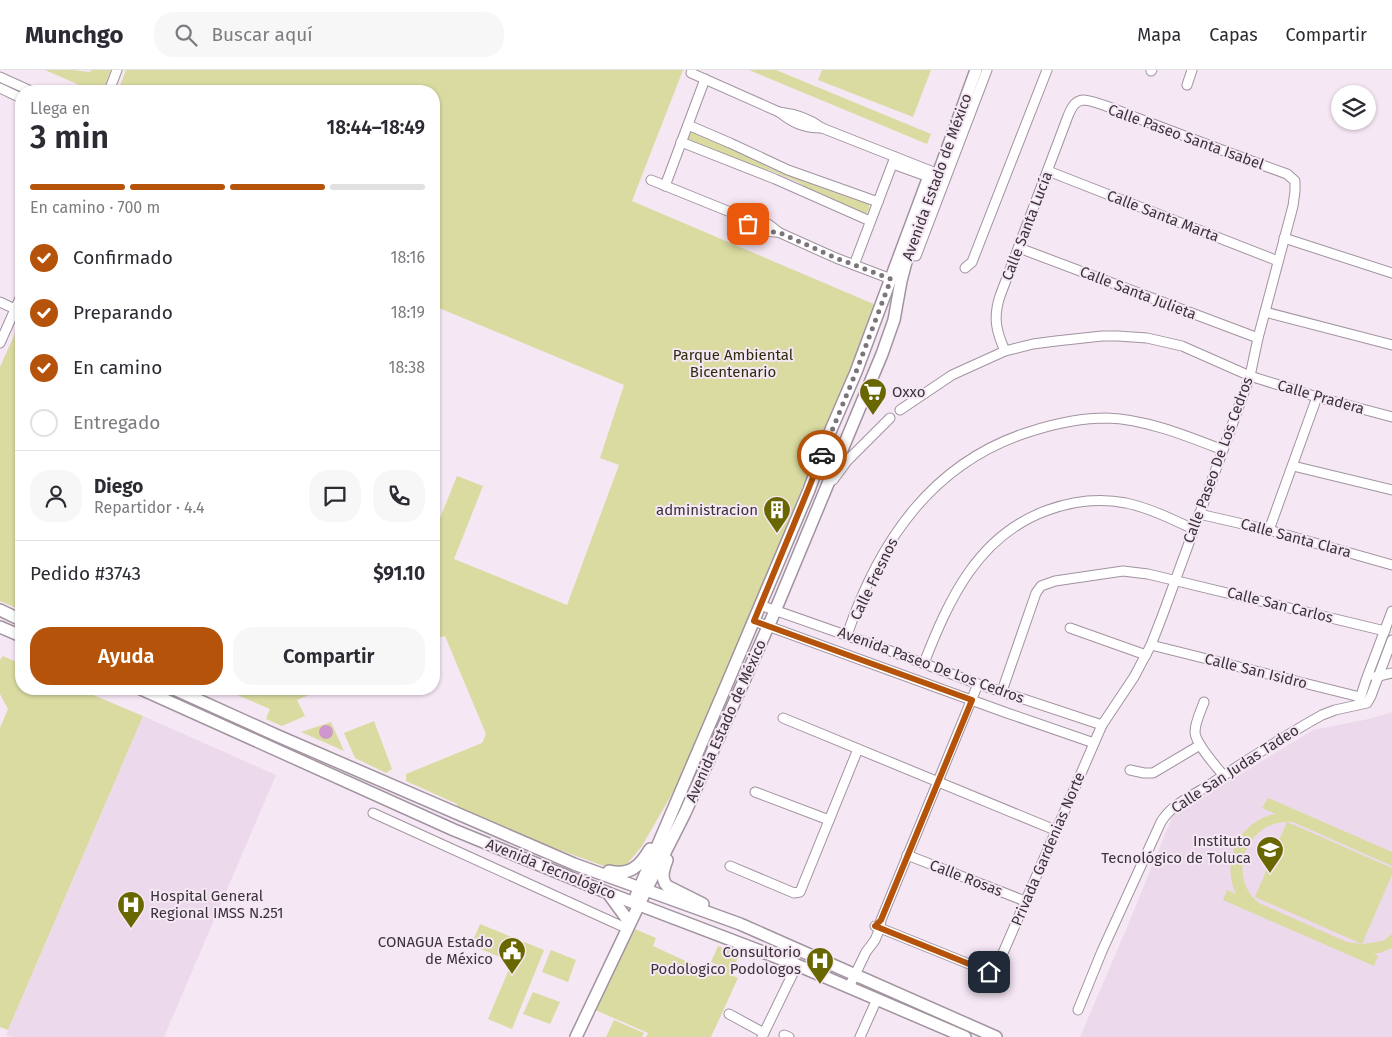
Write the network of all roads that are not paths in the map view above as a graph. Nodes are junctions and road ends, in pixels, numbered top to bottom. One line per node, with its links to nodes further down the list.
1 (117, 70): 11 (street)
2 (969, 70): 20 (main road, Avenida Estado de México)
3 (976, 70): 49 (main road, Avenida Estado de México)
4 (987, 70): 28 (street)
5 (1047, 70): 31 (street)
6 (1192, 70): 12 (street)
7 (691, 73): 9 (street)
8 (2, 78): 10 (street); 13 (street)
9 (705, 79): 16 (street); 18 (street)
10 (17, 85)
11 (111, 85)
12 (1187, 85)
13 (0, 89): 14 (street)
14 (15, 95)
15 (1075, 103): 19 (street, Calle Santa Lucía); 22 (street, Calle Paseo Santa Isabel)
16 (688, 125): 17 (street); 24 (street)
17 (681, 142): 23 (street); 25 (street)
18 (894, 160): 20 (street); 24 (street)
19 (1048, 171): 27 (street, Calle Santa Lucía); 29 (street, Calle Santa Marta)
20 (930, 174): 33 (main road, Avenida Estado de México)
21 (651, 180): 23 (street)
22 (1295, 180): 26 (street, Calle Paseo De Los Cedros)
23 (665, 186): 30 (street)
24 (878, 202): 25 (street)
25 (870, 221): 30 (street)
26 (1284, 238): 29 (street, Calle Paseo De Los Cedros); 32 (street)
27 (1018, 248): 38 (street, Calle Santa Julieta); 41 (street, Calle Santa Lucía)
28 (916, 256)
29 (1278, 261): 37 (street, Calle Paseo De Los Cedros)
30 (854, 265): 33 (street)
31 (965, 268)
32 (1392, 273)
33 (891, 279): 54 (main road, Avenida Estado de México)
34 (0, 302): 35 (street)
35 (15, 308)
36 (15, 310): 39 (street)
37 (1265, 312): 38 (street, Calle Paseo De Los Cedros); 40 (street)
38 (1258, 338): 42 (street, Calle Paseo De Los Cedros)
39 (0, 343)
40 (1392, 344)
41 (1005, 351): 42 (street, Calle Pradera); 44 (street, Calle Pradera)
42 (1250, 376): 43 (street, Calle Pradera); 47 (street, Calle Paseo De Los Cedros)
43 (1317, 397): 45 (street, Calle Pradera); 48 (street)
44 (900, 410)
45 (1392, 417)
46 (890, 418): 49 (street)
47 (1223, 450): 51 (street, Calle Paseo De Los Cedros); 71 (street, Calle Fresnos)
48 (1293, 466): 50 (street); 53 (street)
49 (826, 488): 55 (main road, Avenida Estado de México)
50 (1392, 490)
51 (1199, 514): 52 (street, Calle Paseo De Los Cedros); 53 (street, Calle Santa Clara)
52 (1194, 529): 59 (street, Calle Paseo De Los Cedros); 75 (street)
53 (1269, 530): 58 (street, Calle Santa Clara)
54 (788, 538): 55 (main road); 56 (main road, Avenida Estado de México)
55 (802, 547): 57 (main road, Avenida Estado de México)
56 (781, 554): 57 (main road); 60 (main road, Avenida Estado de México)
57 (794, 563): 62 (main road, Avenida Estado de México)
58 (1392, 565)
59 (1175, 580): 70 (street, Calle San Carlos); 73 (street, Calle Paseo De Los Cedros); 80 (street, Calle San Carlos)
60 (760, 605): 62 (street, Avenida Paseo De Los Cedros); 66 (main road, Avenida Estado de México)
61 (0, 610): 64 (main road)
62 (775, 610): 67 (main road, Avenida Estado de México); 71 (street, Avenida Paseo De Los Cedros)
63 (1392, 611): 70 (street)
64 (15, 617)
65 (15, 620): 68 (main road)
66 (754, 621): 67 (street, Avenida Paseo De Los Cedros); 95 (main road, Avenida Estado de México)
67 (768, 627): 83 (street, Avenida Paseo De Los Cedros); 97 (main road, Avenida Estado de México)
68 (4, 628)
69 (1070, 628): 74 (street)
70 (1385, 631): 78 (street)
71 (847, 636): 75 (street, Avenida Paseo De Los Cedros)
72 (1392, 640): 77 (street)
73 (1151, 645): 74 (street, Calle Paseo De Los Cedros); 85 (street, Calle San Isidro)
74 (1146, 655): 87 (street, Calle Paseo De Los Cedros)
75 (924, 664): 79 (street, Avenida Paseo De Los Cedros)
76 (1392, 673): 77 (street)
77 (1378, 677): 78 (street); 85 (street)
78 (1366, 680): 85 (street)
79 (978, 684): 80 (street, Avenida Paseo De Los Cedros); 83 (street)
80 (1002, 692): 87 (street, Avenida Paseo De Los Cedros)
81 (154, 695): 104 (main road, Avenida Tecnológico)
82 (187, 695): 101 (main road, Avenida Tecnológico)
83 (972, 700): 88 (street, Avenida Paseo De Los Cedros); 93 (street)
84 (1204, 702): 89 (street)
85 (1361, 702): 92 (street, Calle San Judas Tadeo)
86 (783, 718): 90 (street)
87 (1102, 726): 88 (street, Privada Gardenias Norte)
88 (1094, 743): 99 (street, Privada Gardenias Norte)
89 (1200, 745): 91 (street); 92 (street)
90 (858, 749): 93 (street); 98 (street)
91 (1130, 770)
92 (1223, 775): 114 (street, Calle San Judas Tadeo)
93 (937, 782): 99 (street); 100 (street)
94 (755, 792): 98 (street)
95 (671, 812): 101 (main road); 103 (main road, Avenida Estado de México)
96 (372, 813): 108 (street)
97 (685, 813): 103 (main road, Avenida Estado de México); 107 (main road)
98 (829, 820): 102 (street)
99 (1055, 830): 105 (street, Privada Gardenias Norte)
100 (907, 855): 105 (street, Calle Rosas); 109 (street)
101 (574, 864): 103 (main road, Avenida Tecnológico)
102 (730, 866)
103 (643, 889): 106 (main road, Avenida Estado de México); 107 (main road, Avenida Tecnológico)
104 (608, 893): 106 (main road, Avenida Tecnológico); 108 (main road)
105 (1025, 901): 109 (street, Privada Gardenias Norte)
106 (637, 904): 108 (main road, Avenida Estado de México); 110 (main road, Avenida Tecnológico)
107 (740, 924): 111 (main road, Avenida Tecnológico)
108 (626, 925): 117 (main road, Avenida Estado de México)
109 (879, 925): 111 (street)
110 (797, 965): 112 (main road, Avenida Tecnológico); 116 (street)
111 (855, 975): 112 (street); 120 (main road, Avenida Tecnológico)
112 (849, 987): 113 (main road, Avenida Tecnológico)
113 (877, 999): 118 (street); 119 (main road, Avenida Tecnológico)
114 (1078, 1010)
115 (729, 1014): 116 (street)
116 (763, 1035)
117 (576, 1037)
118 (860, 1037)
119 (965, 1037)
120 (996, 1037)

